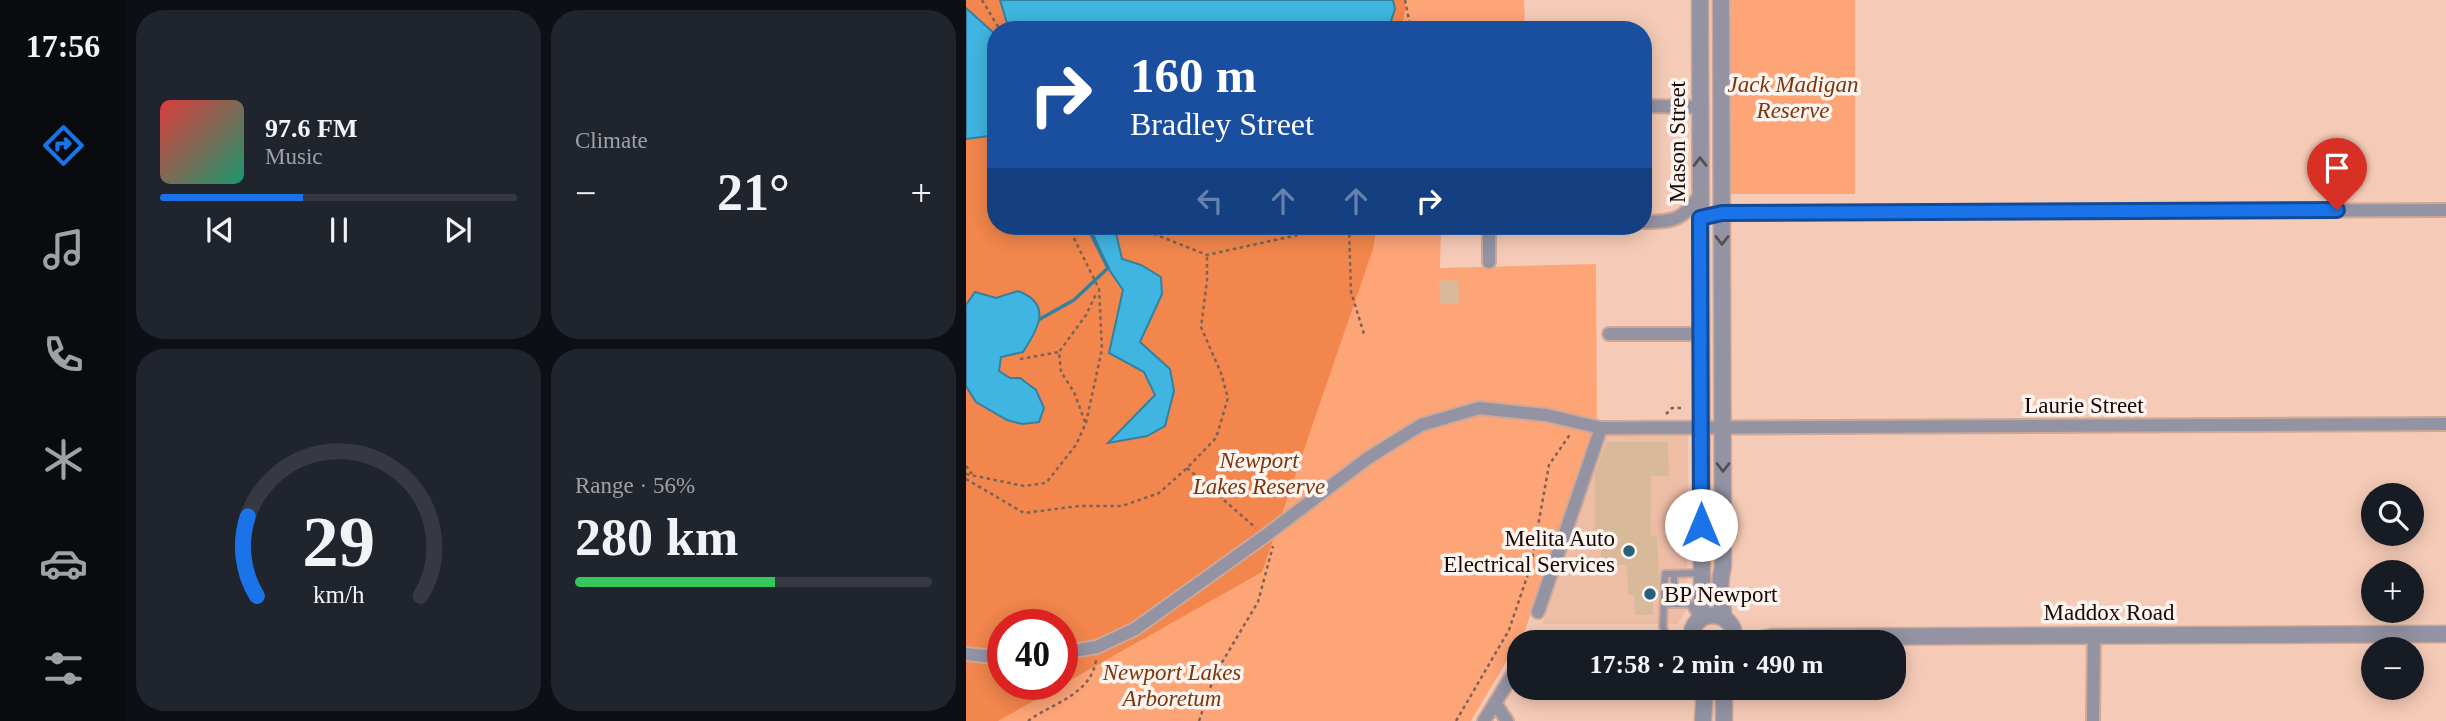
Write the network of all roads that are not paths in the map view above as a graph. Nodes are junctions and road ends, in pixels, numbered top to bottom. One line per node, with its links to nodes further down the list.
1 (1700, 0): 4 (street, Mason Street)
2 (1721, 0): 7 (street, Mason Street)
3 (1652, 106): 4 (street)
4 (1699, 107): 5 (street, Mason Street, one-way to 4)
5 (1701, 193): 8 (street, Mason Street); 9 (street)
6 (2446, 210): 7 (street)
7 (1722, 213): 8 (street); 16 (street, Mason Street, one-way to 16)
8 (1700, 218): 13 (street, Mason Street)
9 (1652, 222)
10 (1489, 235): 11 (street)
11 (1489, 262)
12 (1609, 334): 13 (street)
13 (1701, 334): 15 (street, Mason Street)
14 (2446, 424): 16 (street, Laurie Street)
15 (1701, 427): 16 (street, Laurie Street); 17 (street, Laurie Street); 18 (street, Mason Street)
16 (1723, 427): 24 (street, Mason Street, one-way to 24)
17 (1601, 428): 22 (street); 29 (street, Laurie Street)
18 (1701, 573): 19 (lane); 23 (street, Mason Street)
19 (1674, 574): 20 (lane); 21 (lane)
20 (1665, 604): 21 (lane); 25 (lane)
21 (1674, 604): 23 (lane)
22 (1538, 612)
23 (1696, 628): 24 (street, Maddox Road)
24 (1730, 629)
25 (1664, 630)
26 (2446, 634): 27 (street, Maddox Road)
27 (2094, 635): 28 (street, Maddox Road); 40 (street)
28 (1906, 636)
29 (1078, 650)
30 (966, 654): 31 (street)
31 (987, 656)
32 (1507, 684): 35 (street)
33 (1704, 700): 38 (street)
34 (1724, 700): 39 (street)
35 (1495, 703): 36 (street); 37 (street)
36 (1486, 720)
37 (1507, 721)
38 (1703, 721)
39 (1724, 721)
40 (2093, 721)

